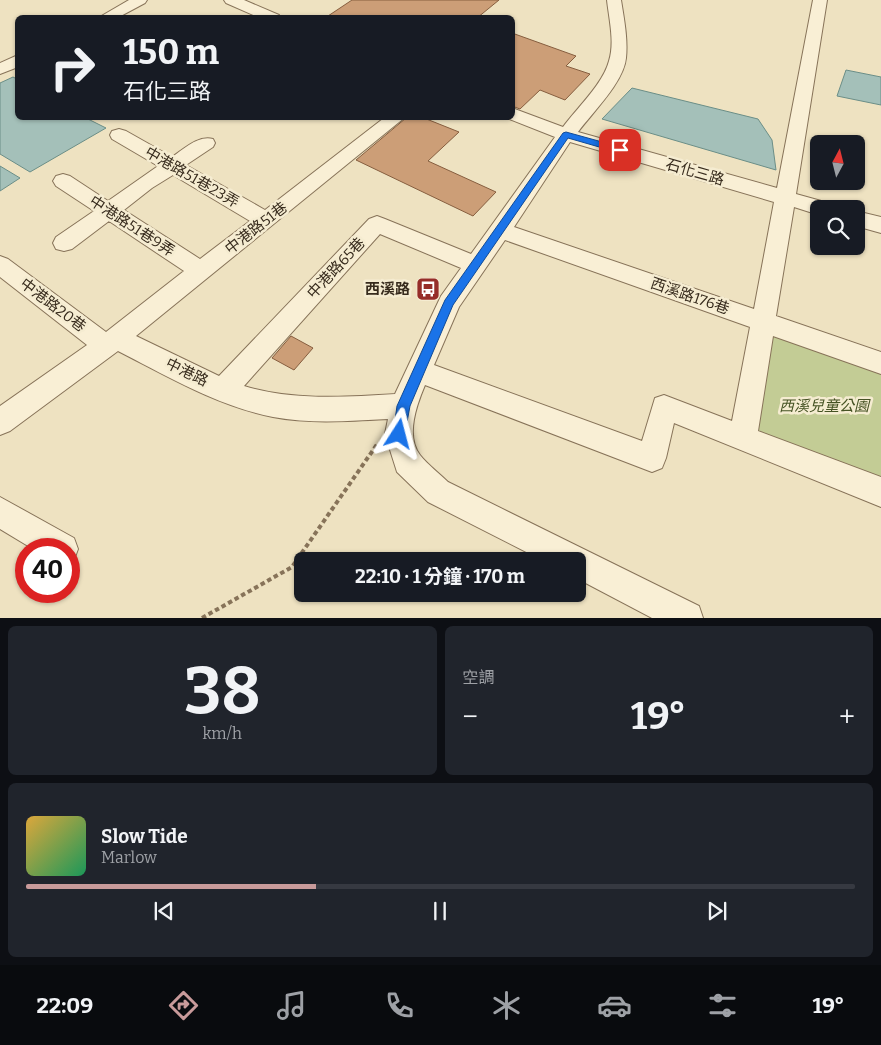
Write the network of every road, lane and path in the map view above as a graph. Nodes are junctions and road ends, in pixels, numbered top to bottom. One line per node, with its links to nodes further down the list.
1 (140, 0): 5 (street)
2 (230, 0): 6 (street)
3 (614, 0): 12 (street)
4 (820, 0): 16 (street)
5 (110, 15)
6 (267, 15)
7 (15, 62): 8 (street)
8 (0, 69)
9 (515, 114): 12 (street, 石化三路)
10 (392, 120): 19 (street, 中港路51巷)
11 (118, 135): 14 (street, 中港路51巷23弄)
12 (566, 135): 16 (street, 石化三路); 22 (street)
13 (206, 143): 14 (street)
14 (172, 166): 18 (street); 19 (street, 中港路51巷23弄)
15 (63, 181): 18 (street, 中港路51巷9弄)
16 (784, 197): 17 (street, 石化三路); 27 (street)
17 (810, 205)
18 (109, 210): 23 (street); 25 (street, 中港路51巷9弄)
19 (266, 220): 25 (street, 中港路51巷)
20 (865, 221): 21 (street)
21 (881, 225)
22 (500, 230): 24 (street); 27 (street, 西溪路176巷)
23 (64, 243)
24 (475, 265): 30 (street); 31 (street, 中港路65巷)
25 (201, 271): 28 (street, 中港路51巷)
26 (4, 275): 28 (street, 中港路20巷)
27 (762, 322): 29 (street, 西溪路176巷); 35 (street)
28 (111, 342): 31 (street, 中港路); 33 (street)
29 (881, 363)
30 (419, 371): 32 (street); 35 (street)
31 (223, 390): 32 (street, 中港路)
32 (403, 406): 39 (street)
33 (0, 422)
34 (381, 438): 41 (path)
35 (742, 438): 36 (street)
36 (881, 492)
37 (0, 512): 38 (street)
38 (46, 538)
39 (557, 552)
40 (586, 567): 42 (street)
41 (202, 618)
42 (687, 618)

